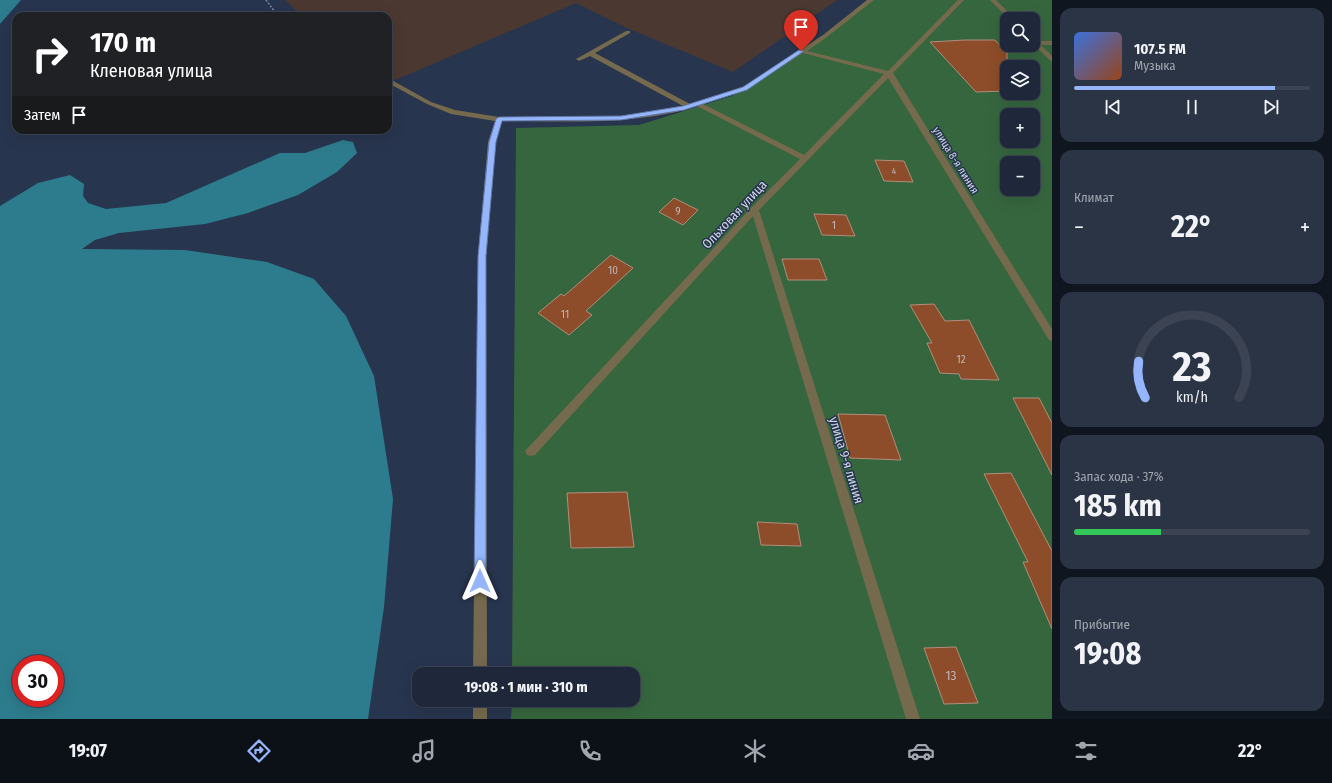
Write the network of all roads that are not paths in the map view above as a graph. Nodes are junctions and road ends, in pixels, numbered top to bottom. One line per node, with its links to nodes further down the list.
1 (871, 0): 9 (street)
2 (961, 0): 13 (street, Ольховая улица)
3 (993, 0): 4 (street)
4 (1005, 12)
5 (628, 32): 10 (street)
6 (1040, 42): 7 (street)
7 (1052, 43)
8 (1040, 47): 12 (street)
9 (801, 51): 13 (street); 15 (street)
10 (590, 53): 11 (street); 16 (street)
11 (578, 59)
12 (1052, 60)
13 (890, 72): 18 (street, Ольховая улица); 20 (street, улица 8-я линия)
14 (392, 82): 17 (street)
15 (698, 104): 16 (street); 18 (street)
16 (689, 106): 17 (street)
17 (499, 119): 22 (street)
18 (805, 158): 19 (street, Ольховая улица)
19 (755, 209): 21 (street, Ольховая улица); 25 (street, улица 9-я линия)
20 (1052, 337)
21 (531, 451)
22 (480, 667)
23 (480, 707): 24 (street)
24 (480, 719)
25 (913, 719)

